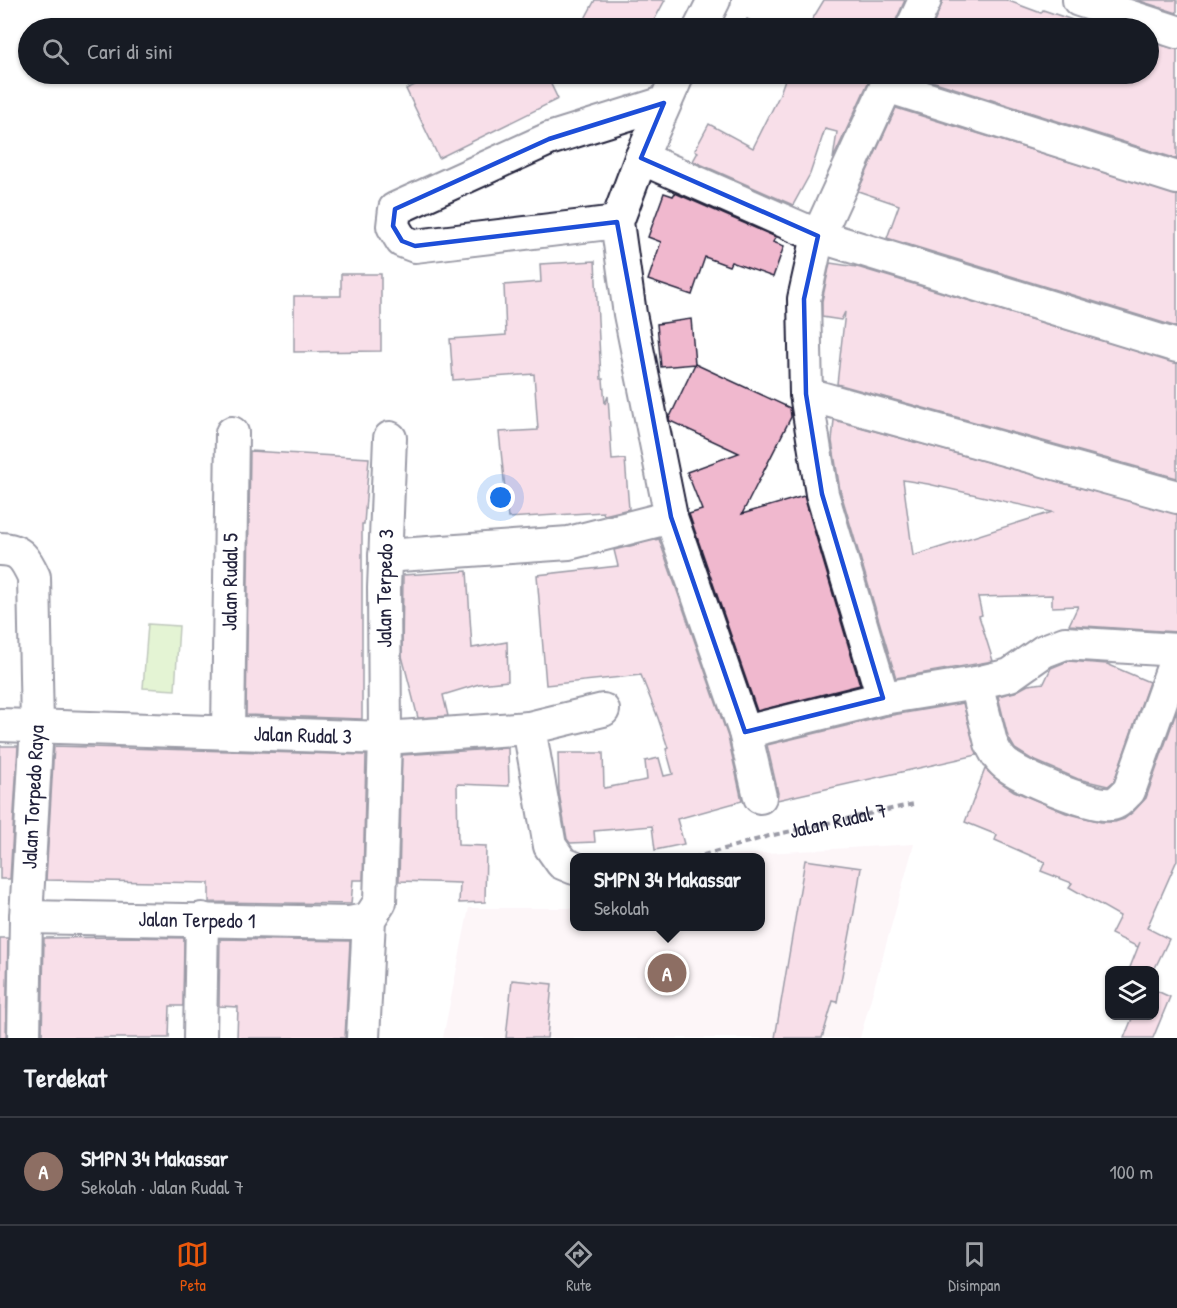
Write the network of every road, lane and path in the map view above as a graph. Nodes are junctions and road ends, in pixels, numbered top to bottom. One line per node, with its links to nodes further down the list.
1 (714, 0): 4 (street)
2 (925, 0): 5 (street)
3 (1079, 0): 6 (street)
4 (705, 18)
5 (917, 18)
6 (1134, 18)
7 (1159, 26): 8 (street)
8 (1177, 32)
9 (673, 84): 12 (street)
10 (887, 84): 16 (street)
11 (901, 84): 14 (street)
12 (664, 103): 13 (street); 15 (street)
13 (641, 158): 15 (street); 16 (street)
14 (1177, 178)
15 (617, 222): 22 (street)
16 (818, 236): 17 (street); 18 (street)
17 (1177, 346)
18 (806, 394): 21 (street); 28 (street)
19 (232, 433): 33 (street, Jalan Rudal 5)
20 (390, 438): 24 (street, Jalan Terpedo 3)
21 (1177, 497)
22 (671, 517): 24 (street); 34 (street)
23 (12, 553): 31 (street, Jalan Torpedo Raya)
24 (386, 556): 35 (street, Jalan Terpedo 3)
25 (1177, 650): 27 (street)
26 (1177, 656): 27 (street)
27 (976, 683): 28 (street)
28 (883, 698): 34 (street)
29 (603, 710): 32 (street, Jalan Rudal 3)
30 (0, 724): 31 (street, Jalan Rudal 3)
31 (37, 726): 33 (street, Jalan Rudal 3); 40 (street, Jalan Torpedo Raya)
32 (529, 728): 35 (street, Jalan Rudal 3); 39 (street)
33 (228, 732): 35 (street, Jalan Rudal 3)
34 (745, 732): 36 (street)
35 (386, 738): 42 (street, Jalan Terpedo 3)
36 (760, 797)
37 (914, 804): 38 (path, Jalan Rudal 7)
38 (710, 853)
39 (570, 866)
40 (26, 917): 41 (street, Jalan Terpedo 1); 43 (street, Jalan Torpedo Raya)
41 (202, 919): 42 (street, Jalan Terpedo 1); 44 (street)
42 (369, 919): 45 (street)
43 (24, 1038)
44 (200, 1038)
45 (363, 1038)

